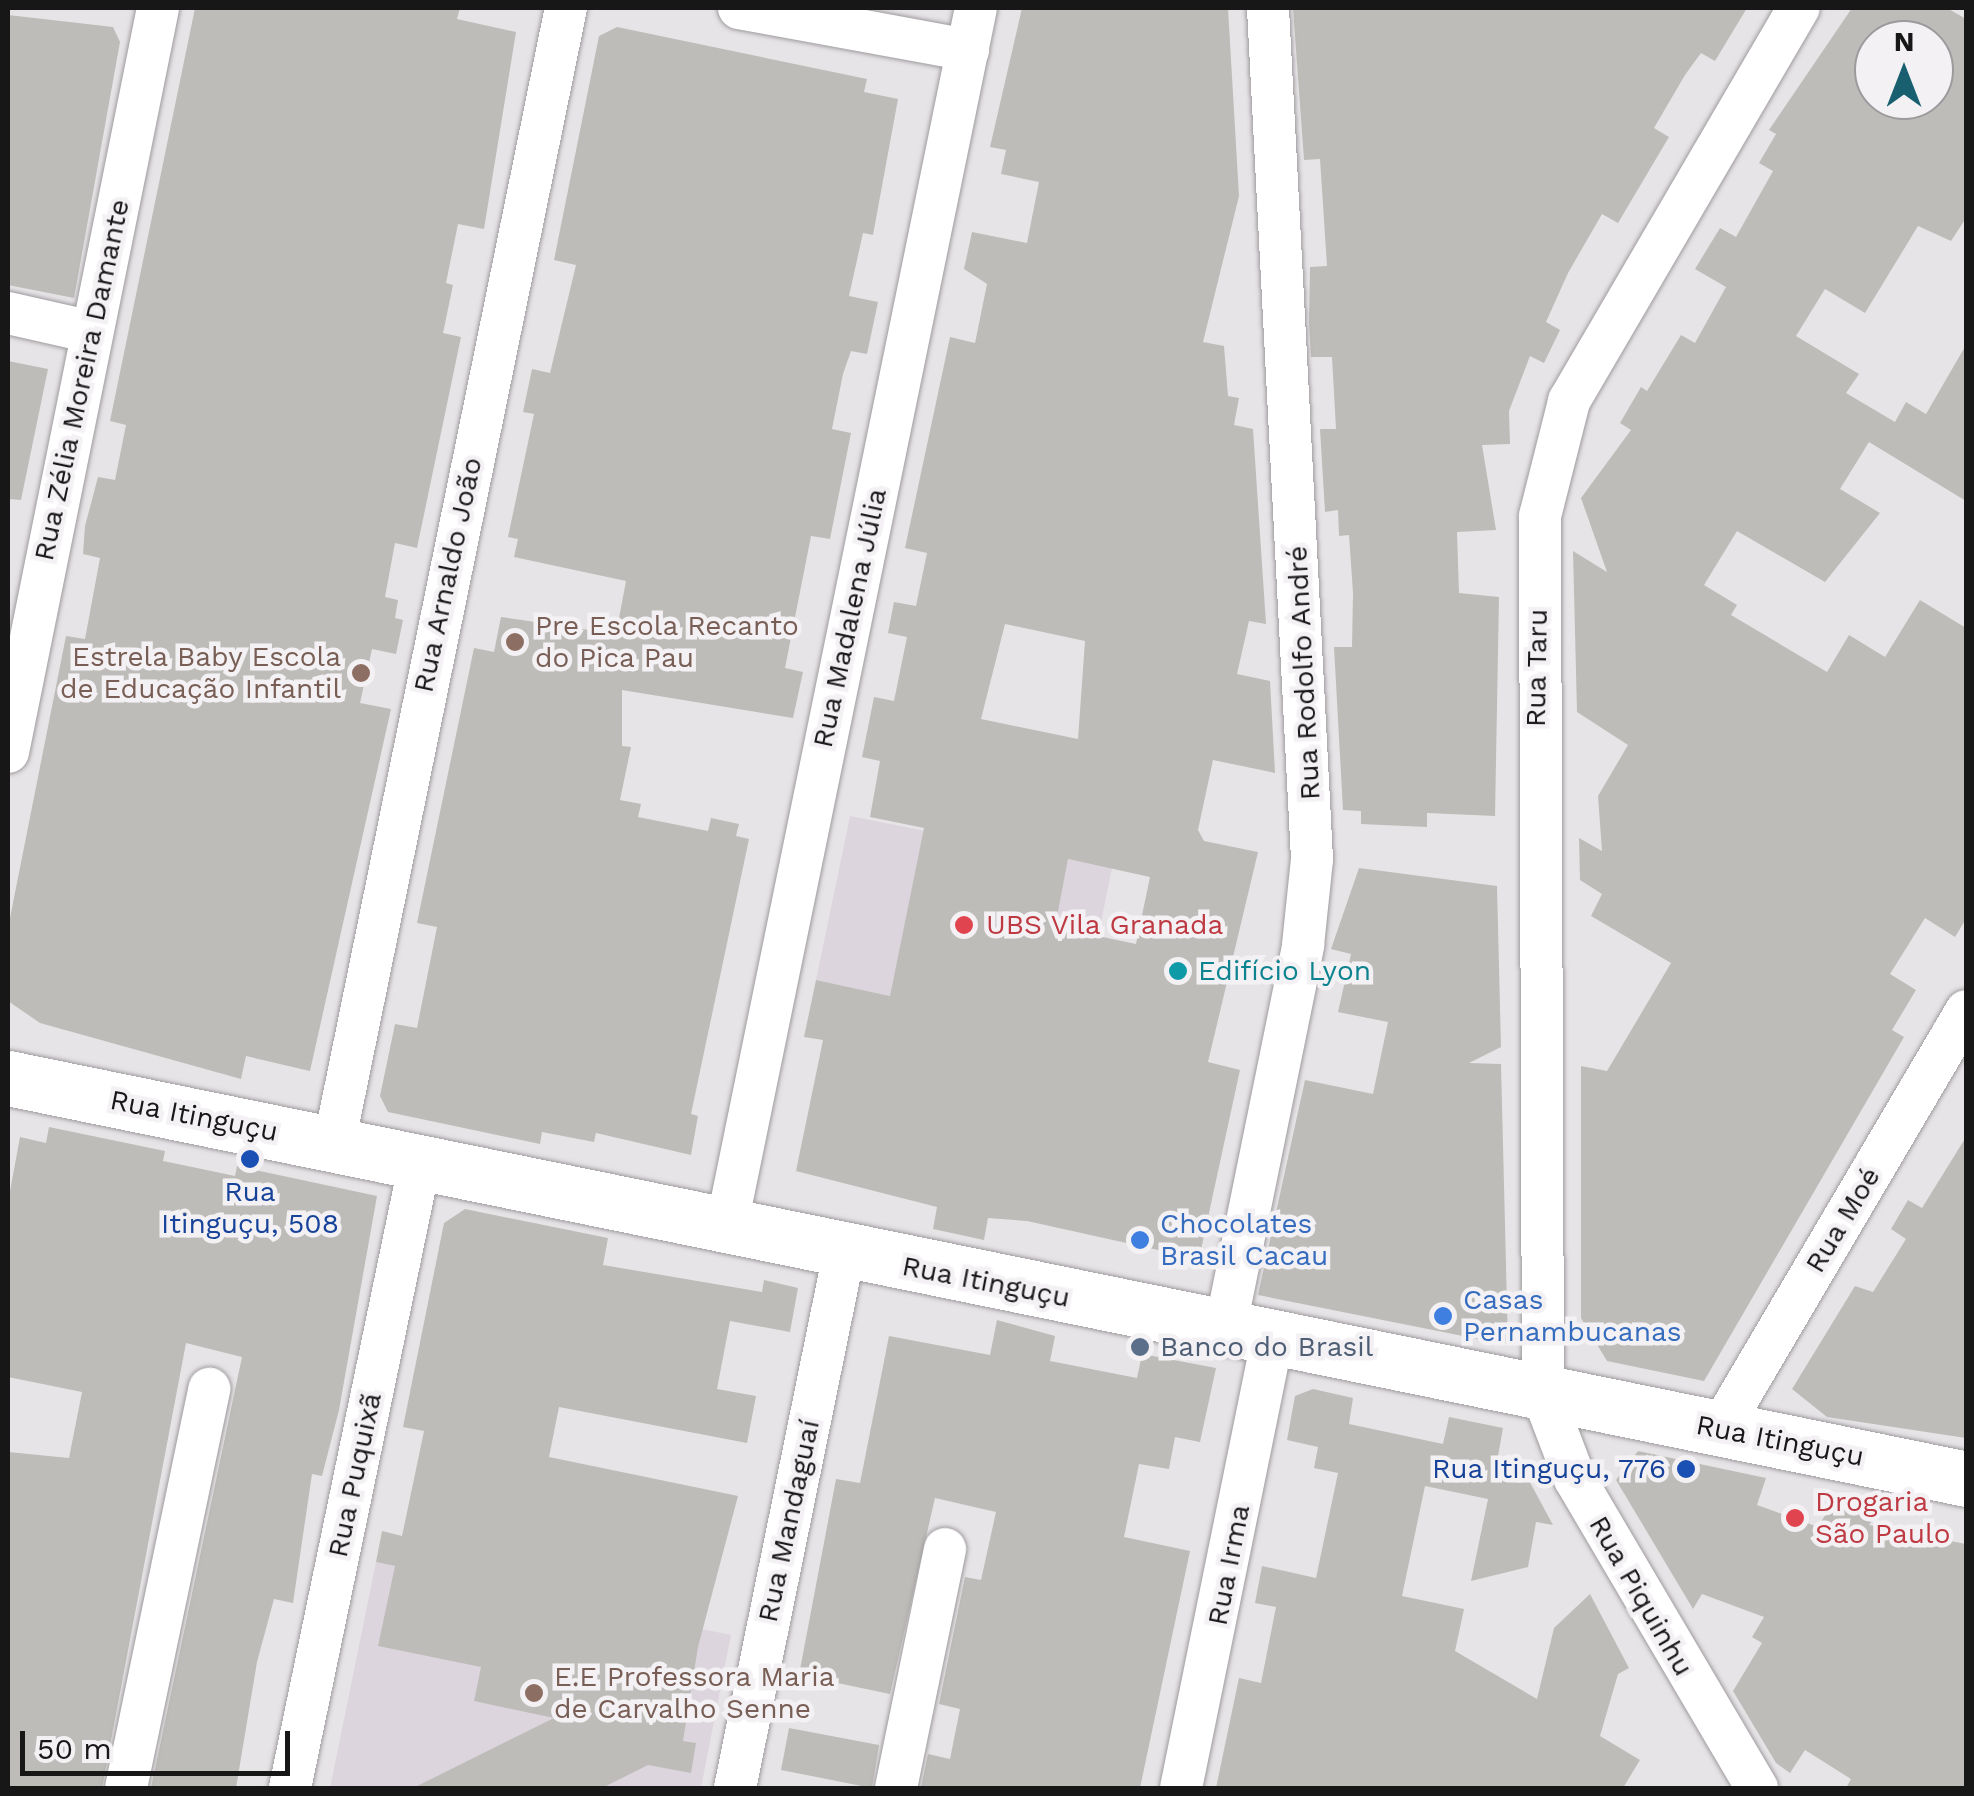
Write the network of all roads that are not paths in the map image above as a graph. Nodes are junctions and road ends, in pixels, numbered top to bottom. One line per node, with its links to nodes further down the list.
1 (158, 8): 9 (street, Rua Zélia Moreira Damante)
2 (566, 8): 14 (street, Rua Arnaldo João)
3 (739, 8): 7 (street)
4 (976, 8): 7 (street, Rua Madalena Júlia)
5 (1268, 8): 18 (street, Rua Rodolfo André)
6 (1799, 8): 20 (street, Rua Taru)
7 (968, 50): 16 (street, Rua Madalena Júlia)
8 (8, 313): 9 (street)
9 (92, 332): 10 (street, Rua Zélia Moreira Damante)
10 (18, 643): 11 (street, Rua Zélia Moreira Damante)
11 (8, 752)
12 (1966, 1011): 21 (street, Rua Moé)
13 (8, 1078): 14 (main road, Rua Itinguçu)
14 (334, 1144): 15 (main road, Rua Itinguçu)
15 (420, 1162): 16 (main road, Rua Itinguçu); 25 (street, Rua Puquixã)
16 (726, 1229): 17 (main road, Rua Itinguçu)
17 (844, 1254): 18 (main road, Rua Itinguçu); 26 (street, Rua Mandaguaí)
18 (1248, 1335): 20 (main road, Rua Itinguçu); 28 (street, Rua Irma)
19 (209, 1389): 24 (street)
20 (1542, 1394): 21 (main road, Rua Itinguçu); 29 (street, Rua Piquinhu)
21 (1720, 1429): 22 (main road, Rua Itinguçu)
22 (1966, 1479)
23 (945, 1549): 27 (street)
24 (126, 1788)
25 (290, 1788)
26 (734, 1788)
27 (896, 1788)
28 (1182, 1788)
29 (1755, 1788)

